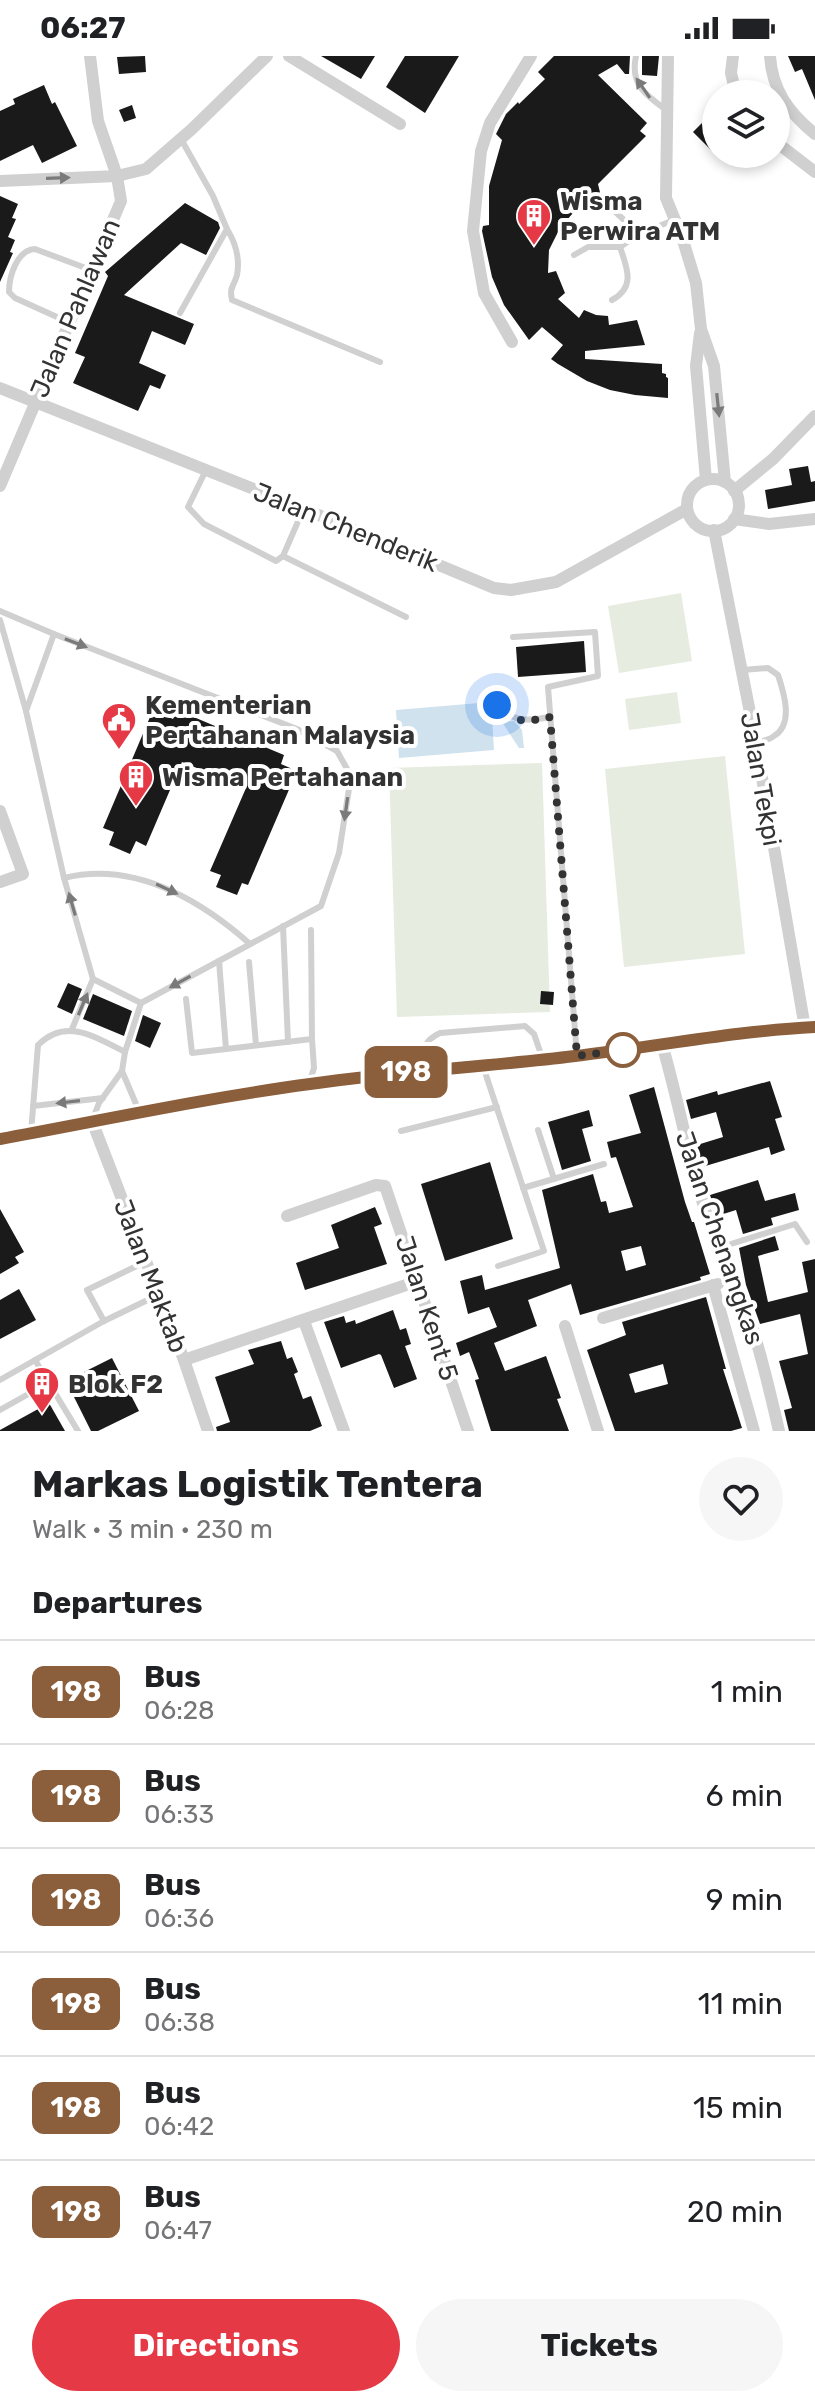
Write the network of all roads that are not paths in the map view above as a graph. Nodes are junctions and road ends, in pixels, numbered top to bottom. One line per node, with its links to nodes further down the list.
1 (90, 56): 16 (street)
2 (267, 56): 13 (street)
3 (289, 56): 11 (street)
4 (531, 56): 29 (street)
5 (636, 56): 10 (lane, one-way to 5)
6 (668, 56): 10 (street)
7 (733, 56): 9 (street)
8 (770, 56): 12 (street)
9 (733, 80)
10 (668, 111): 19 (street)
11 (400, 124)
12 (815, 134)
13 (181, 139): 16 (street); 20 (lane)
14 (790, 153): 15 (street)
15 (815, 172)
16 (117, 176): 17 (street, one-way to 16); 24 (street, Jalan Pahlawan)
17 (0, 181)
18 (608, 205): 21 (lane)
19 (674, 220): 21 (lane); 28 (street)
20 (227, 229): 26 (lane); 30 (lane)
21 (639, 234): 22 (lane)
22 (620, 247): 23 (lane); 25 (lane)
23 (574, 255)
24 (91, 270): 27 (street, Jalan Pahlawan); 27 (lane)
25 (612, 300)
26 (180, 313)
27 (68, 322): 32 (street, Jalan Pahlawan)
28 (701, 329): 35 (street); 37 (street, one-way to 37)
29 (512, 342)
30 (380, 362)
31 (0, 388): 32 (street, Jalan Chenderik)
32 (34, 403): 34 (street, Jalan Chenderik); 36 (street, Jalan Pahlawan)
33 (815, 416): 37 (street)
34 (206, 470): 38 (street, Jalan Chenderik); 43 (lane)
35 (706, 480): 37 (street); 39 (street)
36 (0, 486)
37 (730, 486): 40 (street)
38 (304, 509): 39 (street, Jalan Chenderik); 43 (lane)
39 (687, 509): 42 (street)
40 (734, 519): 41 (street); 42 (street)
41 (815, 519)
42 (714, 530): 49 (street, Jalan Tekpi)
43 (283, 556): 45 (lane)
44 (0, 611): 47 (lane)
45 (406, 617)
46 (0, 620): 51 (lane)
47 (54, 634): 51 (lane); 57 (lane, one-way to 57)
48 (513, 637): 52 (lane)
49 (741, 670): 53 (street, Jalan Tekpi); 53 (lane)
50 (497, 705): 52 (lane)
51 (26, 711): 55 (lane)
52 (550, 717): 73 (lane)
53 (756, 743): 65 (street, Jalan Tekpi)
54 (0, 811): 56 (street)
55 (64, 878): 59 (lane, one-way to 59); 62 (lane, one-way to 55)
56 (0, 882)
57 (283, 926): 59 (lane); 68 (lane)
58 (311, 930): 67 (lane)
59 (250, 944): 60 (lane)
60 (219, 961): 64 (lane, one-way to 64); 71 (lane)
61 (249, 962): 70 (lane)
62 (93, 979): 64 (lane); 66 (lane, one-way to 62)
63 (186, 999): 71 (lane)
64 (141, 1003): 72 (lane)
65 (810, 1028): 69 (street)
66 (72, 1029): 72 (lane); 80 (lane)
67 (312, 1039): 68 (lane); 78 (lane)
68 (288, 1042): 70 (lane)
69 (662, 1044): 73 (street); 93 (street, Jalan Chenangkas)
70 (256, 1045): 71 (lane)
71 (226, 1049)
72 (125, 1052): 77 (lane)
73 (577, 1056): 74 (street)
74 (543, 1060): 75 (street); 76 (lane)
75 (483, 1066): 76 (street); 81 (lane)
76 (423, 1070): 78 (street)
77 (122, 1071): 79 (lane); 82 (lane)
78 (309, 1084): 82 (street)
79 (103, 1098): 80 (lane, one-way to 80); 83 (lane)
80 (33, 1106): 86 (lane)
81 (497, 1107): 85 (lane); 90 (lane)
82 (139, 1111): 83 (street)
83 (92, 1121): 86 (street); 94 (street, Jalan Maktab)
84 (538, 1130): 89 (lane)
85 (401, 1131)
86 (31, 1133): 87 (street)
87 (0, 1139)
88 (604, 1164): 89 (lane)
89 (554, 1179): 90 (lane)
90 (523, 1188): 95 (lane)
91 (287, 1216): 97 (street, Jalan Kent 5)
92 (807, 1242): 93 (lane)
93 (718, 1248): 96 (street, Jalan Chenangkas)
94 (146, 1262): 99 (street, Jalan Maktab); 101 (lane)
95 (498, 1266)
96 (732, 1279): 98 (street); 115 (street, Jalan Chenangkas)
97 (418, 1281): 102 (street); 112 (street, Jalan Kent 5)
98 (713, 1285): 100 (street); 114 (street)
99 (158, 1295): 101 (lane); 105 (street, Jalan Maktab)
100 (603, 1318)
101 (104, 1321): 104 (lane)
102 (304, 1321): 105 (street); 111 (street)
103 (565, 1326): 113 (street)
104 (35, 1360): 106 (lane); 107 (lane)
105 (184, 1360): 110 (street, Jalan Maktab)
106 (0, 1380)
107 (50, 1382): 108 (lane); 109 (lane)
108 (0, 1410)
109 (78, 1431)
110 (208, 1431)
111 (344, 1431)
112 (468, 1431)
113 (598, 1431)
114 (754, 1431)
115 (779, 1431)

